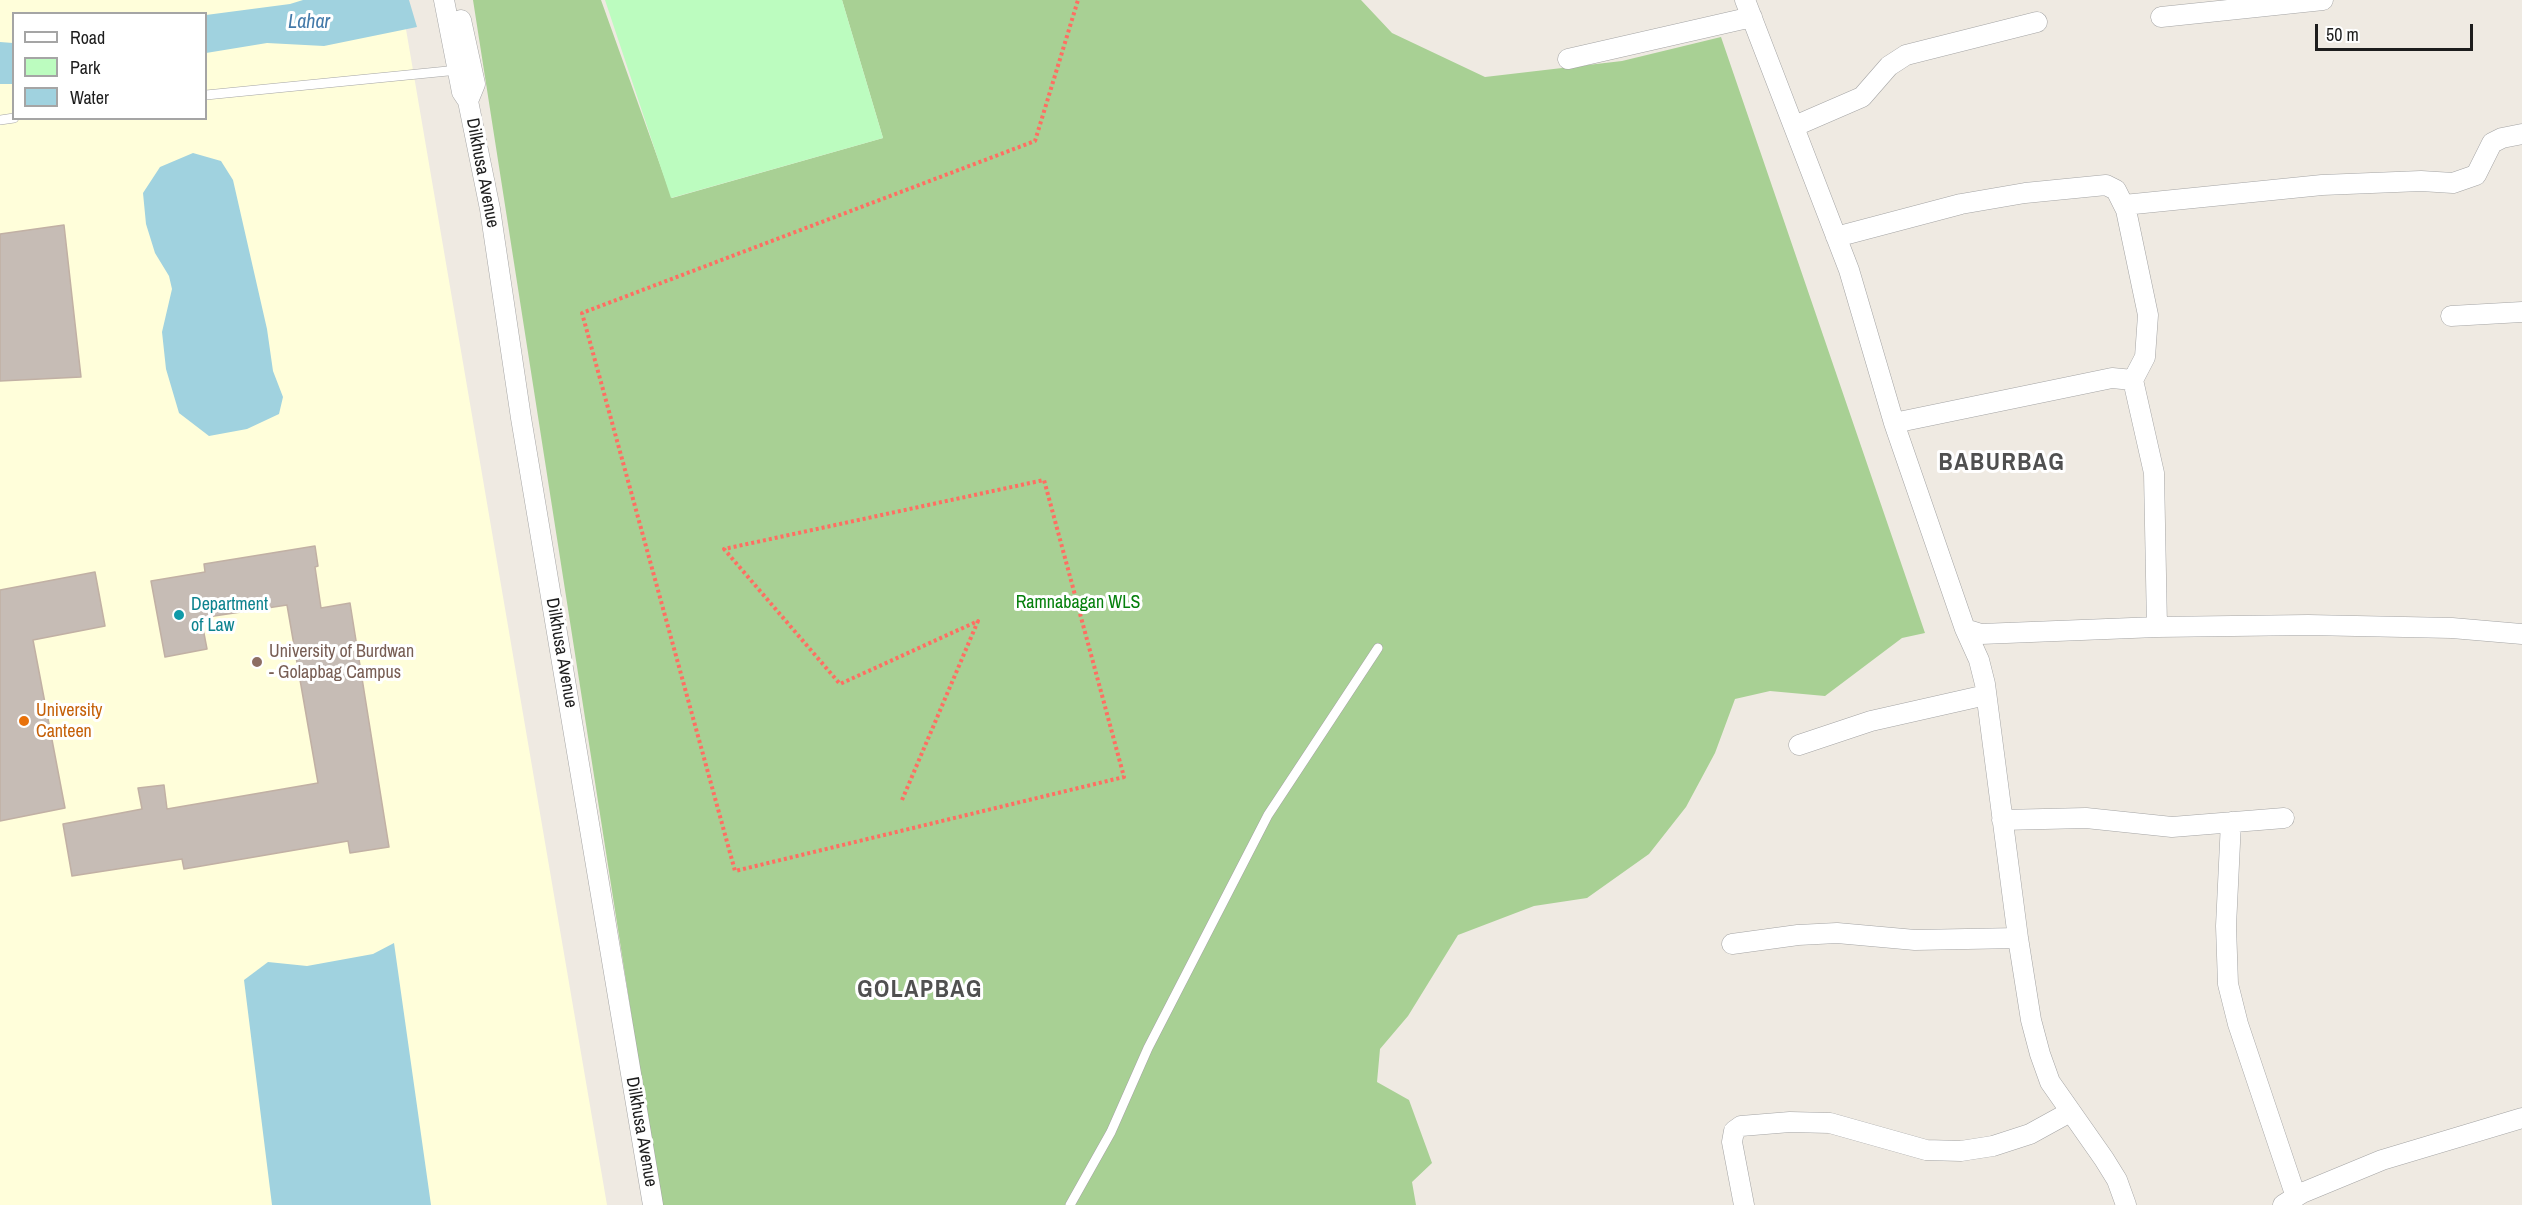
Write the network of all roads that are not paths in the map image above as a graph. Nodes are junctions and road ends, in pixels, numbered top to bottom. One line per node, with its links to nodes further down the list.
1 (444, 0): 8 (street, Dilkhusa Avenue)
2 (457, 0): 10 (street, Dilkhusa Avenue)
3 (2323, 0): 5 (street)
4 (1749, 8): 7 (street); 11 (street)
5 (2161, 18)
6 (2037, 22): 11 (street)
7 (1568, 59)
8 (458, 70): 9 (lane); 10 (street, Dilkhusa Avenue)
9 (207, 95)
10 (468, 101): 33 (street, Dilkhusa Avenue)
11 (1795, 126): 14 (street)
12 (2522, 134): 13 (street)
13 (2124, 205): 14 (street); 17 (street)
14 (1836, 237): 18 (street)
15 (2522, 312): 16 (street)
16 (2451, 316)
17 (2133, 380): 18 (street); 19 (street)
18 (1894, 423): 20 (street)
19 (2157, 627): 20 (street); 21 (street)
20 (1965, 629): 23 (street)
21 (2522, 634)
22 (1378, 648): 34 (lane)
23 (1986, 695): 24 (street); 26 (street)
24 (1799, 745)
25 (2284, 818): 27 (street)
26 (2002, 820): 27 (street); 28 (street)
27 (2231, 822): 32 (street)
28 (2018, 938): 29 (street); 30 (street)
29 (1732, 944)
30 (2070, 1112): 35 (street); 36 (street)
31 (2522, 1118): 32 (street)
32 (2290, 1201)
33 (653, 1205)
34 (1070, 1205)
35 (1744, 1205)
36 (2126, 1205)

